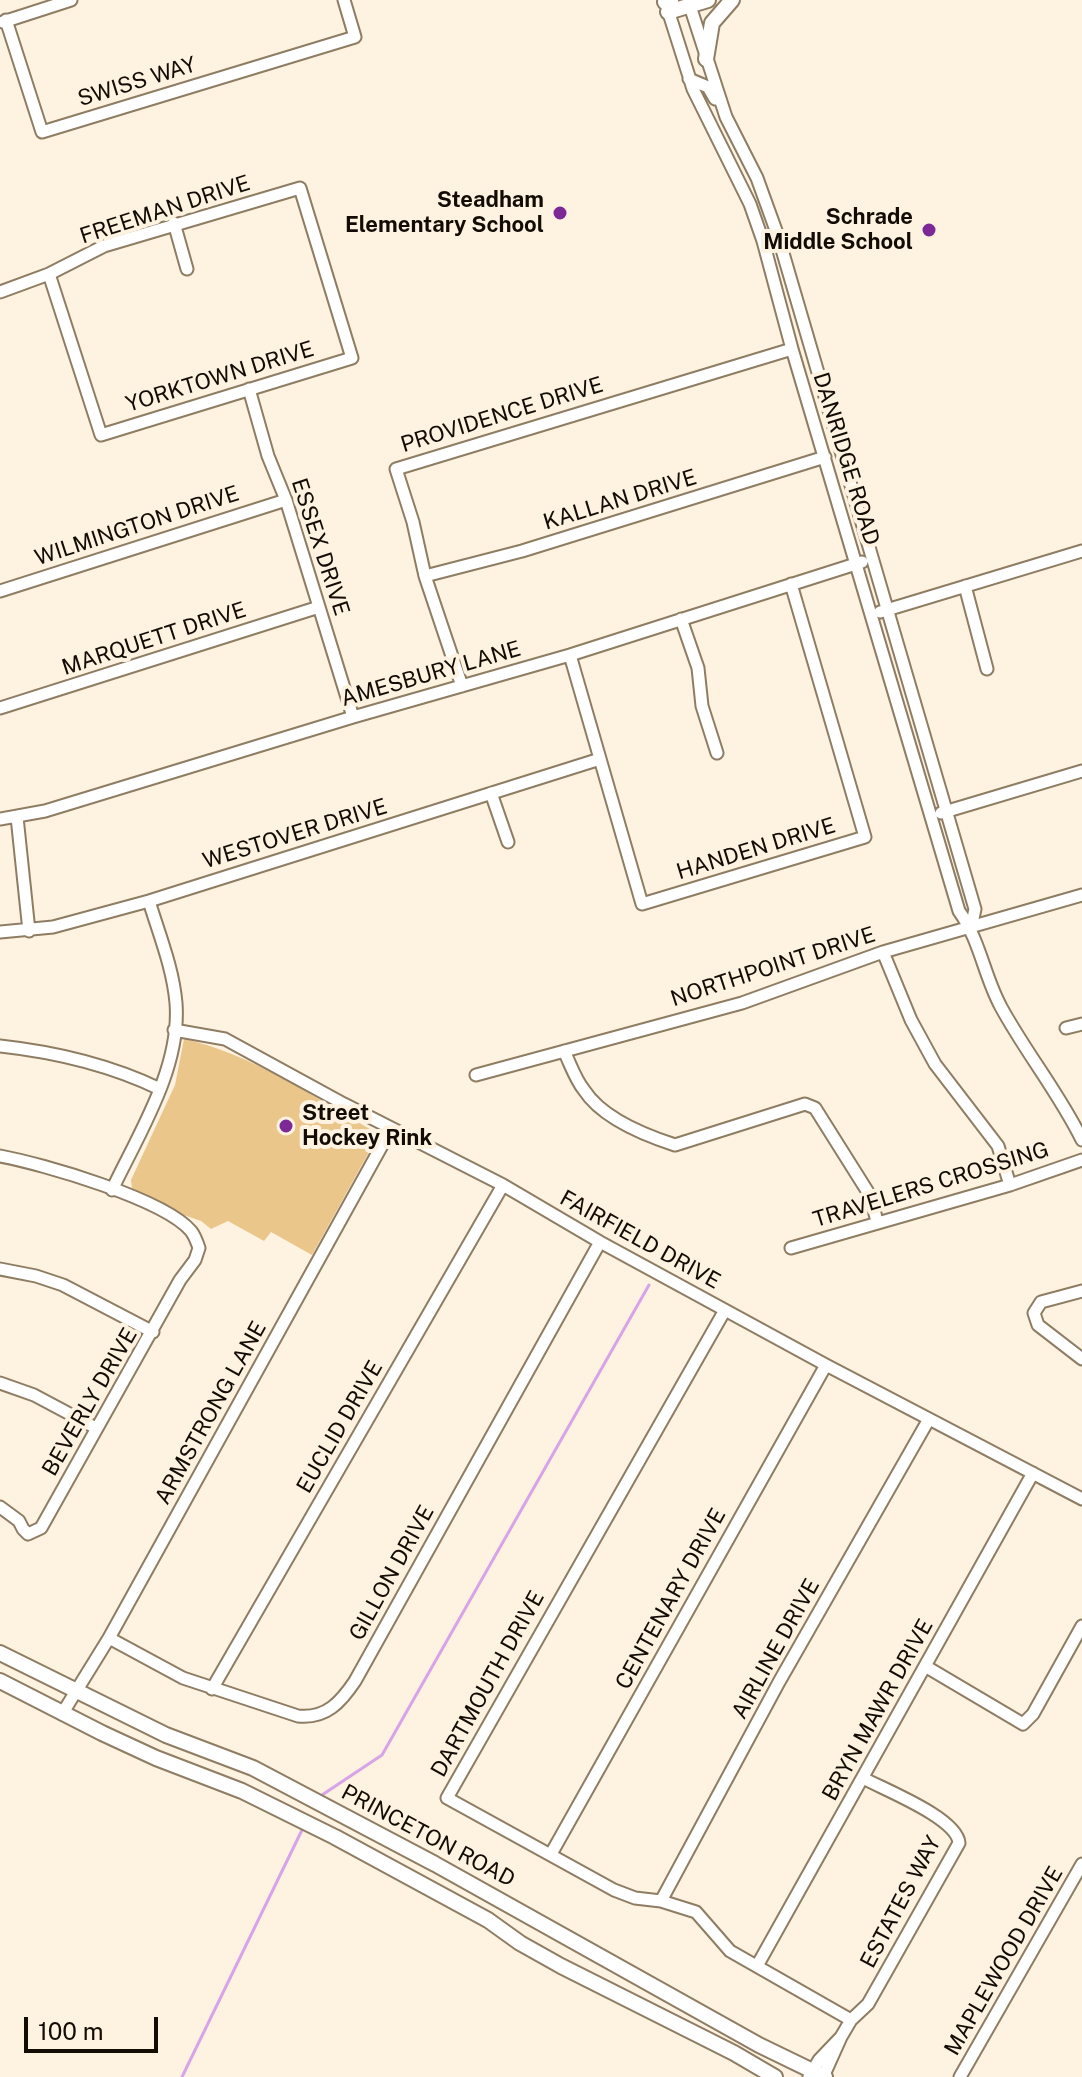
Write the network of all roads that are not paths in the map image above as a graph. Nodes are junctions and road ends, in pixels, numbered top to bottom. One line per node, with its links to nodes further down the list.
1 (71, 0): 7 (street)
2 (344, 0): 7 (street, SWISS WAY)
3 (708, 0): 5 (main road)
4 (732, 0): 9 (main road)
5 (689, 3): 6 (main road); 8 (street, DANRIDGE ROAD)
6 (667, 4): 10 (street, DANRIDGE ROAD)
7 (3, 21)
8 (699, 37): 9 (street, DANRIDGE ROAD); 10 (street)
9 (706, 59): 12 (street, DANRIDGE ROAD)
10 (683, 60): 11 (street, DANRIDGE ROAD)
11 (689, 79): 12 (street); 17 (street, DANRIDGE ROAD)
12 (726, 117): 23 (street, DANRIDGE ROAD)
13 (174, 223): 14 (street); 15 (street, FREEMAN DRIVE); 18 (street, FREEMAN DRIVE)
14 (187, 269)
15 (49, 274): 16 (street, FREEMAN DRIVE); 19 (street, YORKTOWN DRIVE)
16 (0, 292)
17 (792, 349): 20 (street, DANRIDGE ROAD); 25 (street, PROVIDENCE DRIVE)
18 (352, 358): 19 (street, YORKTOWN DRIVE)
19 (249, 389): 21 (street, ESSEX DRIVE)
20 (825, 457): 24 (street, DANRIDGE ROAD); 25 (street, KALLAN DRIVE)
21 (286, 500): 28 (street, WILMINGTON DRIVE); 29 (street, ESSEX DRIVE)
22 (1082, 551): 27 (street)
23 (871, 559): 24 (street, AMESBURY LANE); 30 (street, DANRIDGE ROAD)
24 (857, 564): 26 (street, AMESBURY LANE); 31 (street, DANRIDGE ROAD)
25 (425, 576): 35 (street, PROVIDENCE DRIVE)
26 (791, 584): 32 (street, AMESBURY LANE); 39 (street, HANDEN DRIVE)
27 (965, 586): 30 (street); 34 (street)
28 (0, 591)
29 (319, 607): 36 (street, MARQUETT DRIVE); 37 (street, ESSEX DRIVE)
30 (886, 610): 31 (street); 42 (street, DANRIDGE ROAD)
31 (872, 614): 43 (street, DANRIDGE ROAD)
32 (681, 619): 33 (street, AMESBURY LANE); 38 (street)
33 (570, 655): 35 (street, AMESBURY LANE); 39 (street)
34 (987, 669)
35 (462, 686): 37 (street, AMESBURY LANE)
36 (0, 708)
37 (353, 717): 44 (street, AMESBURY LANE)
38 (717, 753)
39 (600, 759): 41 (street, WESTOVER DRIVE)
40 (1082, 771): 42 (street)
41 (491, 793): 46 (street); 48 (street, WESTOVER DRIVE)
42 (945, 811): 43 (street); 49 (street, DANRIDGE ROAD)
43 (930, 816): 49 (street, DANRIDGE ROAD)
44 (17, 817): 45 (street, AMESBURY LANE); 50 (street)
45 (0, 819)
46 (508, 842)
47 (1082, 895): 49 (street, NORTHPOINT DRIVE)
48 (149, 901): 50 (street, WESTOVER DRIVE); 55 (street)
49 (971, 928): 52 (street, NORTHPOINT DRIVE); 61 (street, DANRIDGE ROAD)
50 (29, 931): 51 (street, WESTOVER DRIVE)
51 (0, 932)
52 (883, 952): 57 (street, NORTHPOINT DRIVE); 65 (street)
53 (1082, 1024): 54 (street)
54 (1066, 1028)
55 (174, 1030): 59 (street); 60 (street, FAIRFIELD DRIVE)
56 (0, 1046): 59 (street)
57 (564, 1051): 58 (street, NORTHPOINT DRIVE); 67 (street)
58 (476, 1075)
59 (160, 1089): 66 (street)
60 (391, 1129): 64 (street, FAIRFIELD DRIVE); 83 (street, ARMSTRONG LANE)
61 (1082, 1140)
62 (0, 1156): 66 (street)
63 (1082, 1160): 65 (street, TRAVELERS CROSSING)
64 (503, 1185): 68 (street, FAIRFIELD DRIVE); 87 (street, EUCLID DRIVE)
65 (1010, 1185): 67 (street, TRAVELERS CROSSING)
66 (112, 1190): 73 (street, BEVERLY DRIVE)
67 (877, 1222): 69 (street, TRAVELERS CROSSING)
68 (600, 1242): 72 (street, FAIRFIELD DRIVE); 87 (street, GILLON DRIVE)
69 (791, 1248)
70 (0, 1269): 73 (street)
71 (1082, 1291): 74 (street)
72 (725, 1310): 75 (street, FAIRFIELD DRIVE); 95 (street, DARTMOUTH DRIVE)
73 (153, 1332): 78 (street, BEVERLY DRIVE)
74 (1082, 1359)
75 (826, 1365): 77 (street, FAIRFIELD DRIVE); 95 (street, CENTENARY DRIVE)
76 (0, 1383): 78 (street)
77 (929, 1419): 79 (street, FAIRFIELD DRIVE); 99 (street, AIRLINE DRIVE)
78 (96, 1428): 81 (street, BEVERLY DRIVE)
79 (1033, 1473): 80 (street, FAIRFIELD DRIVE); 85 (street, BRYN MAWR DRIVE)
80 (1082, 1499)
81 (0, 1507)
82 (1082, 1626): 85 (street)
83 (109, 1638): 87 (street, GILLON DRIVE); 88 (street, ARMSTRONG LANE)
84 (0, 1653): 88 (main road, PRINCETON ROAD)
85 (925, 1666): 92 (street, BRYN MAWR DRIVE)
86 (0, 1681): 89 (main road, PRINCETON ROAD)
87 (212, 1689)
88 (76, 1692): 89 (street, ARMSTRONG LANE); 90 (main road, PRINCETON ROAD)
89 (62, 1714): 91 (main road, PRINCETON ROAD)
90 (166, 1735): 91 (main road); 93 (main road, PRINCETON ROAD)
91 (156, 1758): 94 (main road, PRINCETON ROAD)
92 (863, 1778): 102 (street, BRYN MAWR DRIVE); 103 (street, ESTATES WAY)
93 (347, 1818): 94 (main road); 97 (main road, PRINCETON ROAD)
94 (335, 1837): 98 (main road, PRINCETON ROAD)
95 (551, 1854): 99 (street, DARTMOUTH DRIVE)
96 (1082, 1864): 106 (street, MAPLEWOOD DRIVE)
97 (454, 1874): 98 (main road); 100 (main road, PRINCETON ROAD)
98 (443, 1895): 101 (main road, PRINCETON ROAD)
99 (661, 1901): 102 (street, DARTMOUTH DRIVE)
100 (525, 1914): 101 (main road); 104 (main road, PRINCETON ROAD)
101 (512, 1938): 105 (main road, PRINCETON ROAD)
102 (757, 1966): 103 (street, DARTMOUTH DRIVE)
103 (851, 2020): 104 (street, ESTATES WAY)
104 (819, 2075)
105 (775, 2077)
106 (960, 2077)

